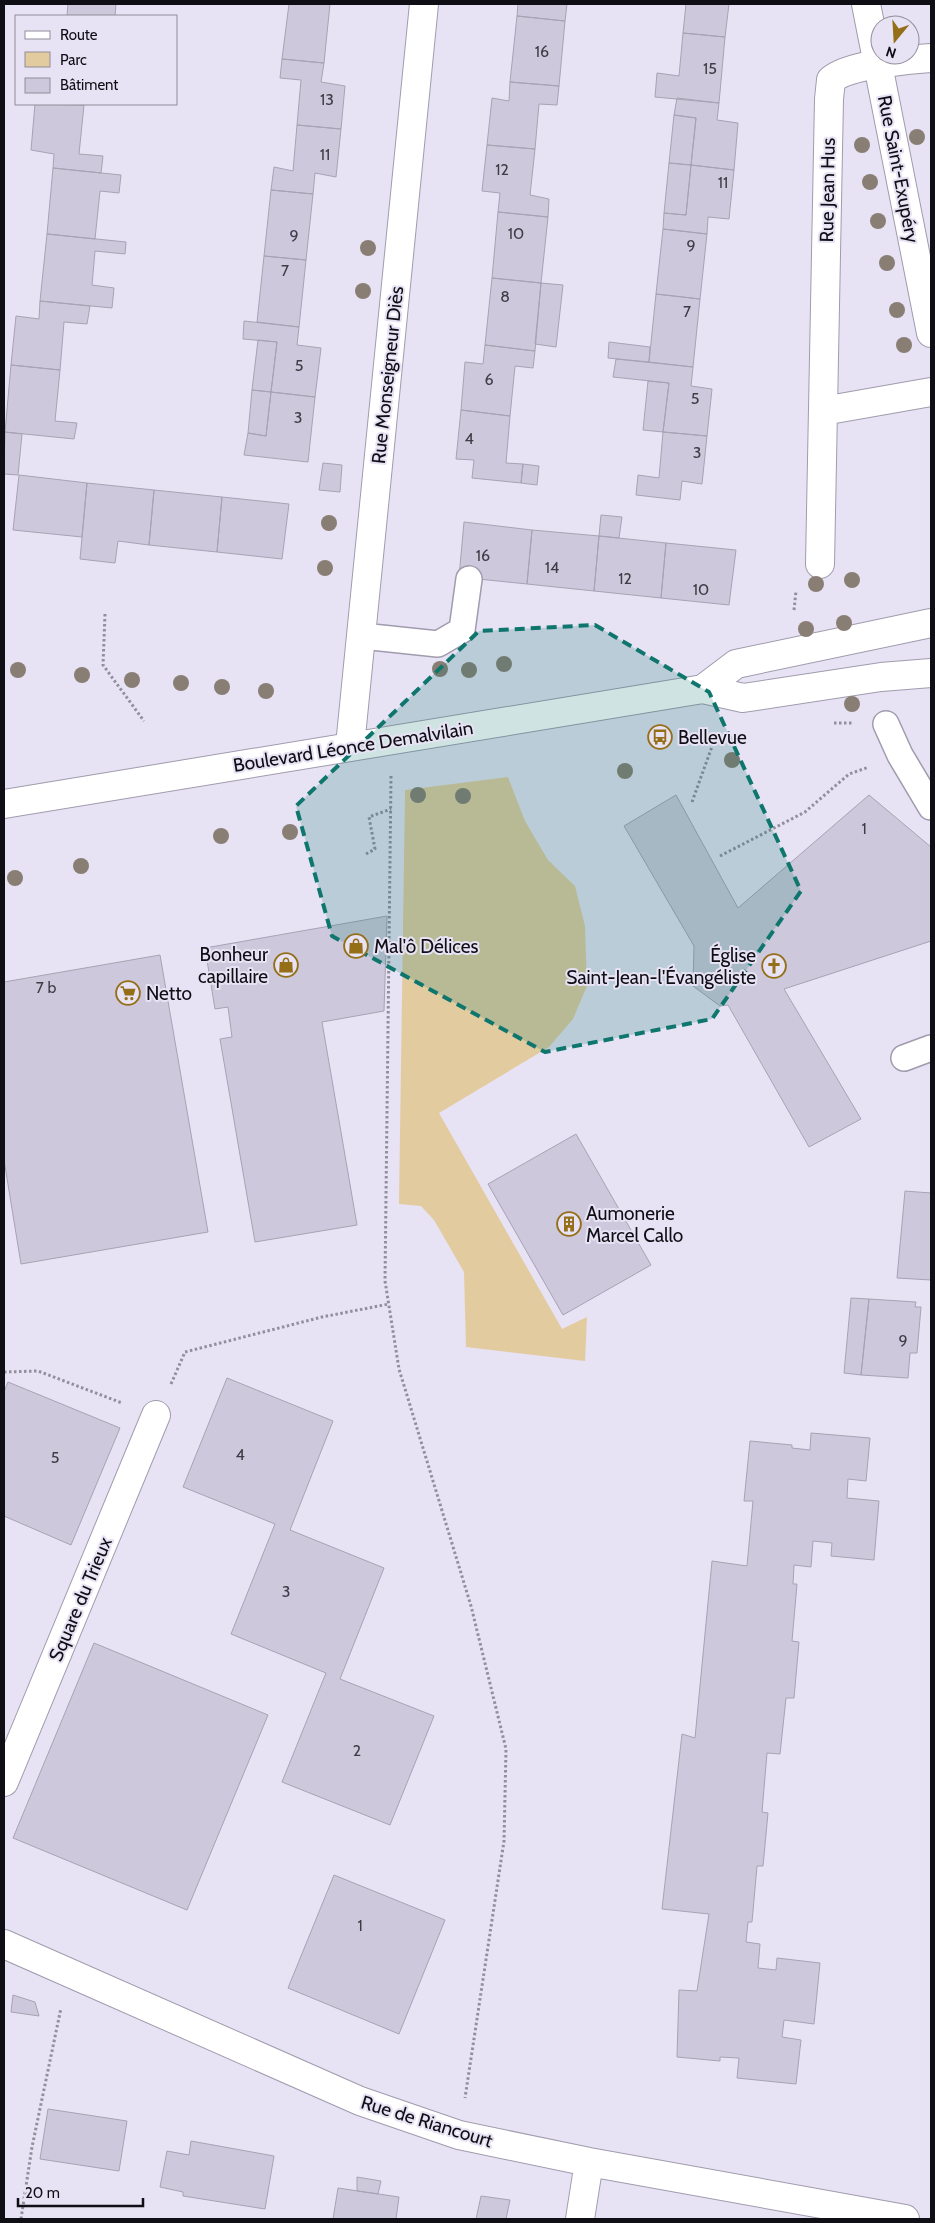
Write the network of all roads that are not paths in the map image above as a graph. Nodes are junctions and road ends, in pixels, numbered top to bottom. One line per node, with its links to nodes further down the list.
1 (424, 4): 12 (street, Rue Monseigneur Diès)
2 (866, 4): 3 (street)
3 (870, 24)
4 (874, 65): 8 (street, Rue Jean Hus)
5 (878, 65): 6 (street, Rue Saint-Exupéry)
6 (931, 333)
7 (931, 392): 8 (street)
8 (823, 411): 9 (street, Rue Jean Hus)
9 (820, 564)
10 (469, 579): 12 (lane)
11 (931, 623): 14 (street, Boulevard Léonce Demalvilain)
12 (362, 636): 16 (street, Rue Monseigneur Diès)
13 (931, 673): 14 (street, Boulevard Léonce Demalvilain)
14 (703, 689): 16 (street, Boulevard Léonce Demalvilain)
15 (886, 724): 18 (lane)
16 (350, 746): 17 (street, Boulevard Léonce Demalvilain)
17 (4, 804)
18 (931, 807)
19 (931, 1048): 20 (lane)
20 (904, 1058)
21 (156, 1415): 22 (street, Square du Trieux)
22 (4, 1782)
23 (4, 1944): 24 (street, Rue de Riancourt)
24 (589, 2162): 25 (street); 26 (street, Rue de Riancourt)
25 (580, 2219)
26 (905, 2219)

